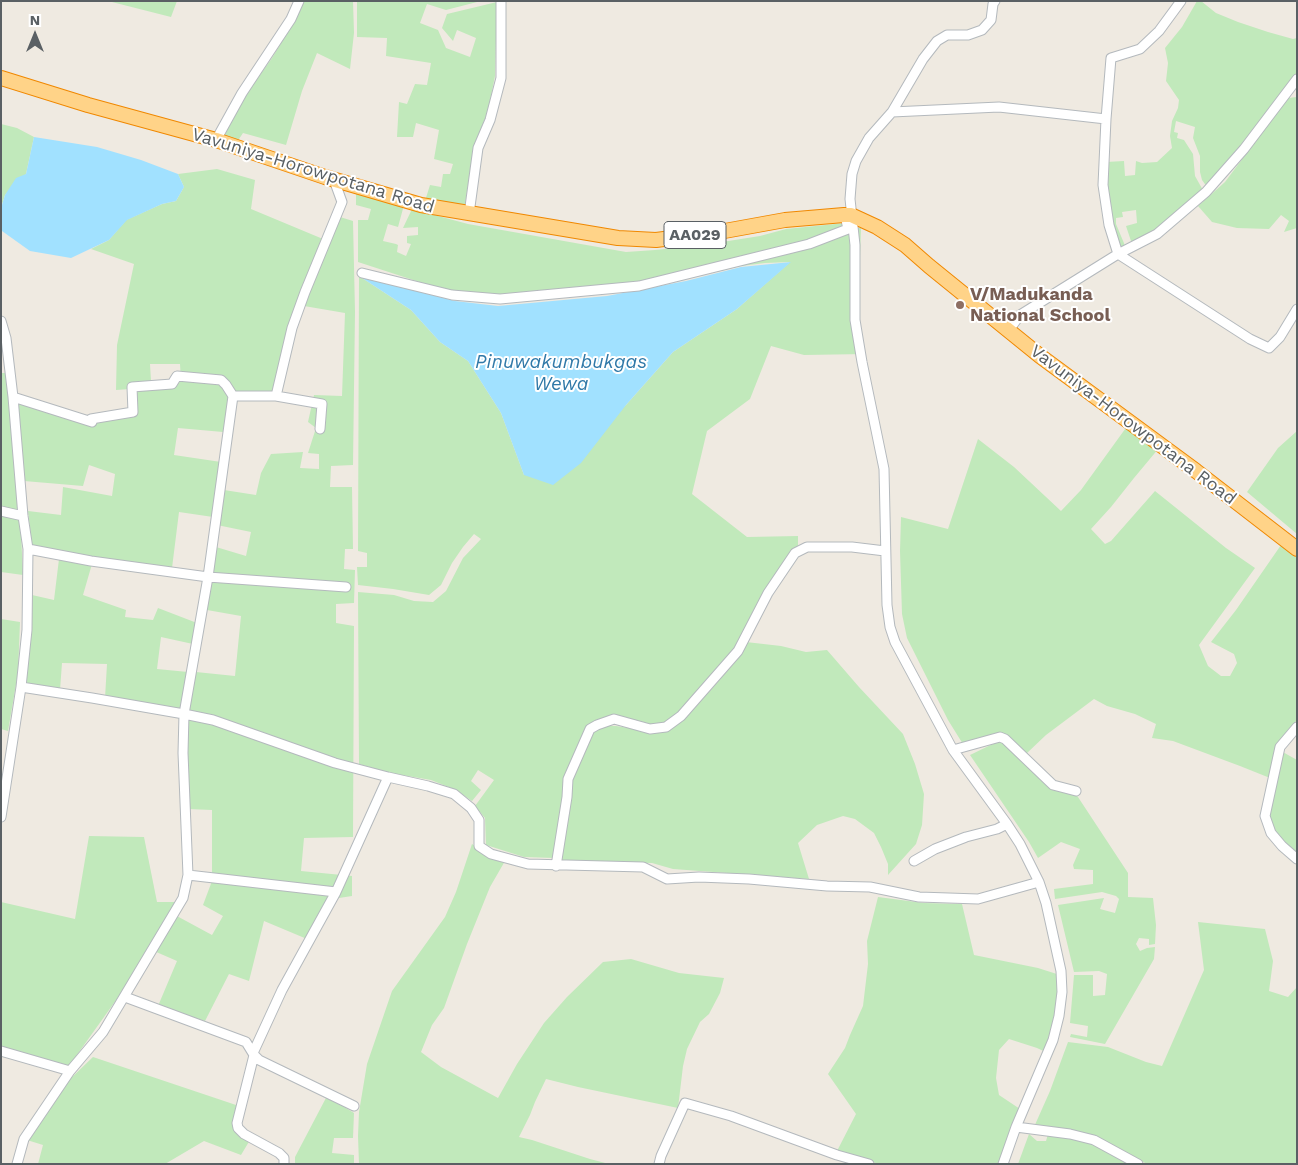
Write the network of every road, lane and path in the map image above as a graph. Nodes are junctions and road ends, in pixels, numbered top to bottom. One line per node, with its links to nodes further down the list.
1 (298, 1): 9 (street)
2 (501, 1): 11 (street)
3 (995, 1): 7 (street)
4 (1181, 1): 8 (street)
5 (1, 78): 9 (highway, Vavuniya-Horowpotana Road / AA029)
6 (1297, 79): 13 (street)
7 (892, 112): 8 (street); 12 (street)
8 (1106, 119): 13 (street)
9 (216, 140): 10 (highway, Vavuniya-Horowpotana Road / AA029)
10 (334, 180): 11 (highway, Vavuniya-Horowpotana Road / AA029); 20 (street)
11 (469, 214): 12 (highway, Vavuniya-Horowpotana Road / AA029)
12 (848, 215): 14 (street); 17 (highway, Vavuniya-Horowpotana Road / AA029); 27 (street)
13 (1118, 254): 15 (street); 17 (street)
14 (362, 273)
15 (1297, 310)
16 (1, 321): 18 (street)
17 (1009, 330): 26 (highway, Vavuniya-Horowpotana Road / AA029)
18 (4, 337): 21 (street)
19 (233, 396): 20 (street); 21 (street); 28 (street)
20 (276, 396): 22 (street)
21 (13, 397): 24 (street)
22 (320, 429)
23 (1, 511): 24 (street)
24 (23, 516): 25 (street)
25 (28, 549): 28 (street); 30 (street)
26 (1297, 549)
27 (885, 551): 33 (street); 40 (street)
28 (208, 577): 29 (street); 31 (street)
29 (346, 587)
30 (22, 688): 31 (street); 36 (street)
31 (184, 714): 34 (street); 41 (street)
32 (1297, 727): 38 (street)
33 (953, 750): 35 (street); 37 (street)
34 (388, 777): 40 (street); 43 (street)
35 (1076, 791)
36 (1, 817)
37 (1007, 824): 39 (street); 42 (street)
38 (1297, 859)
39 (914, 862)
40 (556, 866): 42 (street)
41 (188, 875): 43 (street); 44 (street)
42 (1038, 882): 49 (street)
43 (336, 892): 46 (street)
44 (125, 997): 46 (street); 47 (street)
45 (1, 1051): 47 (street)
46 (253, 1054): 48 (street); 51 (street)
47 (70, 1071): 50 (street)
48 (354, 1106)
49 (1016, 1127): 54 (street); 55 (street)
50 (17, 1164)
51 (284, 1164)
52 (660, 1164): 53 (street)
53 (869, 1164)
54 (1003, 1164)
55 (1138, 1164)

